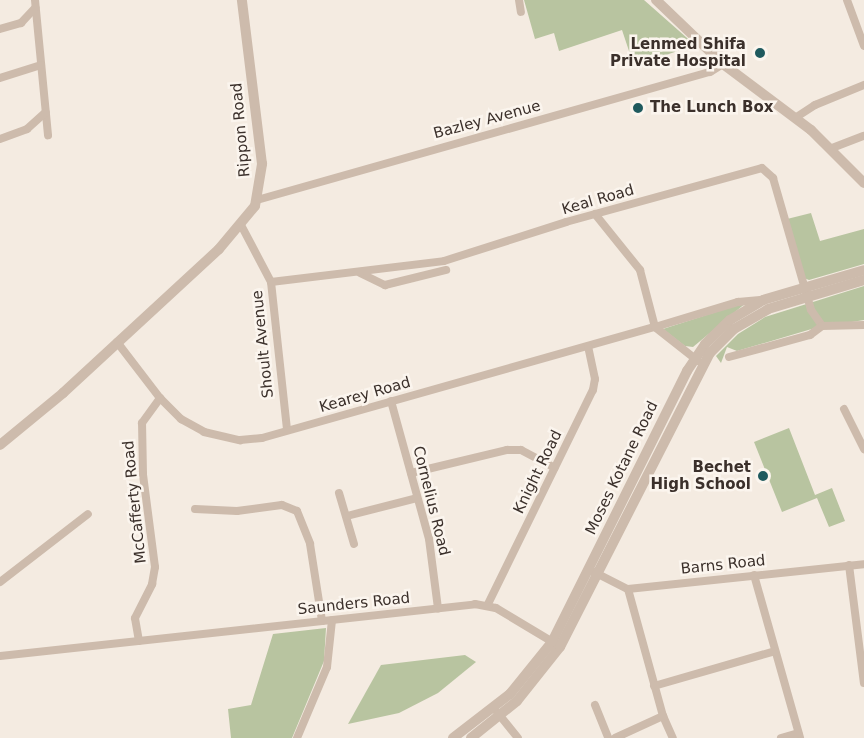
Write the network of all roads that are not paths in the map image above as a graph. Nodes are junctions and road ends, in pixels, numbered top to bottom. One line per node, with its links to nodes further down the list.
1 (242, 0): 21 (street, Rippon Road)
2 (519, 0): 6 (street)
3 (656, 0): 10 (street)
4 (847, 0): 9 (street)
5 (35, 4): 7 (street); 11 (street)
6 (521, 12)
7 (0, 29)
8 (723, 44): 10 (street)
9 (864, 46)
10 (719, 61): 15 (street); 21 (street, Bazley Avenue)
11 (41, 65): 12 (street); 14 (street)
12 (0, 78)
13 (864, 86): 15 (street)
14 (46, 112): 16 (street); 18 (street)
15 (795, 118): 19 (street)
16 (48, 135)
17 (864, 136): 19 (street)
18 (0, 139)
19 (832, 148): 20 (street)
20 (864, 183)
21 (257, 200): 23 (street, Rippon Road)
22 (595, 214): 26 (street, Keal Road); 29 (street, Keal Road); 33 (street)
23 (241, 225): 28 (street, Shoult Avenue); 34 (street, Rippon Road)
24 (446, 270): 26 (street)
25 (864, 270): 29 (street, Moses Kotane Road)
26 (360, 273): 28 (street, Keal Road)
27 (864, 280): 29 (street, Moses Kotane Road)
28 (271, 282): 41 (street, Shoult Avenue)
29 (805, 292): 30 (street, Moses Kotane Road); 32 (street, Keal Road); 37 (street, Moses Kotane Road)
30 (763, 300): 33 (street, Kearey Road); 37 (street, Moses Kotane Road)
31 (864, 325): 32 (street)
32 (822, 326): 36 (street)
33 (655, 327): 35 (street, Kearey Road); 37 (street)
34 (117, 342): 38 (street, Kearey Road); 43 (street, Rippon Road)
35 (588, 348): 39 (street, Kearey Road); 45 (street, Knight Road)
36 (729, 357)
37 (698, 361): 55 (street, Moses Kotane Road)
38 (160, 398): 41 (street, Kearey Road); 63 (street, McCafferty Road)
39 (391, 401): 41 (street, Kearey Road); 46 (street, Cornelius Road)
40 (844, 409): 42 (street)
41 (287, 430)
42 (860, 430): 44 (street)
43 (0, 445)
44 (864, 449)
45 (555, 468): 46 (street); 59 (street, Knight Road)
46 (411, 473): 48 (street, Cornelius Road)
47 (339, 493): 51 (street)
48 (417, 498): 51 (street); 60 (street, Cornelius Road)
49 (195, 509): 62 (street)
50 (88, 514): 57 (street)
51 (347, 516): 52 (street)
52 (354, 544)
53 (864, 564): 54 (street, Barns Road)
54 (849, 565): 56 (street, Barns Road); 67 (street)
55 (593, 572): 58 (street); 64 (street, Moses Kotane Road)
56 (754, 575): 58 (street, Barns Road); 65 (street)
57 (0, 582)
58 (628, 589): 68 (street)
59 (488, 604): 60 (street, Saunders Road); 64 (street)
60 (438, 608): 61 (street, Saunders Road)
61 (332, 620): 62 (street, Saunders Road); 73 (street)
62 (322, 621): 63 (street, Saunders Road)
63 (139, 641): 66 (street, Saunders Road)
64 (556, 644): 70 (street, Moses Kotane Road)
65 (775, 651): 68 (street); 72 (street)
66 (0, 656)
67 (864, 683)
68 (654, 686): 71 (street)
69 (595, 705): 77 (street)
70 (498, 712): 74 (street, Moses Kotane Road); 75 (street, Moses Kotane Road); 76 (street)
71 (663, 716): 78 (street); 79 (street)
72 (799, 735): 80 (street)
73 (297, 738)
74 (453, 738)
75 (471, 738)
76 (518, 738)
77 (608, 738)
78 (615, 738)
79 (673, 738)
80 (781, 738)

